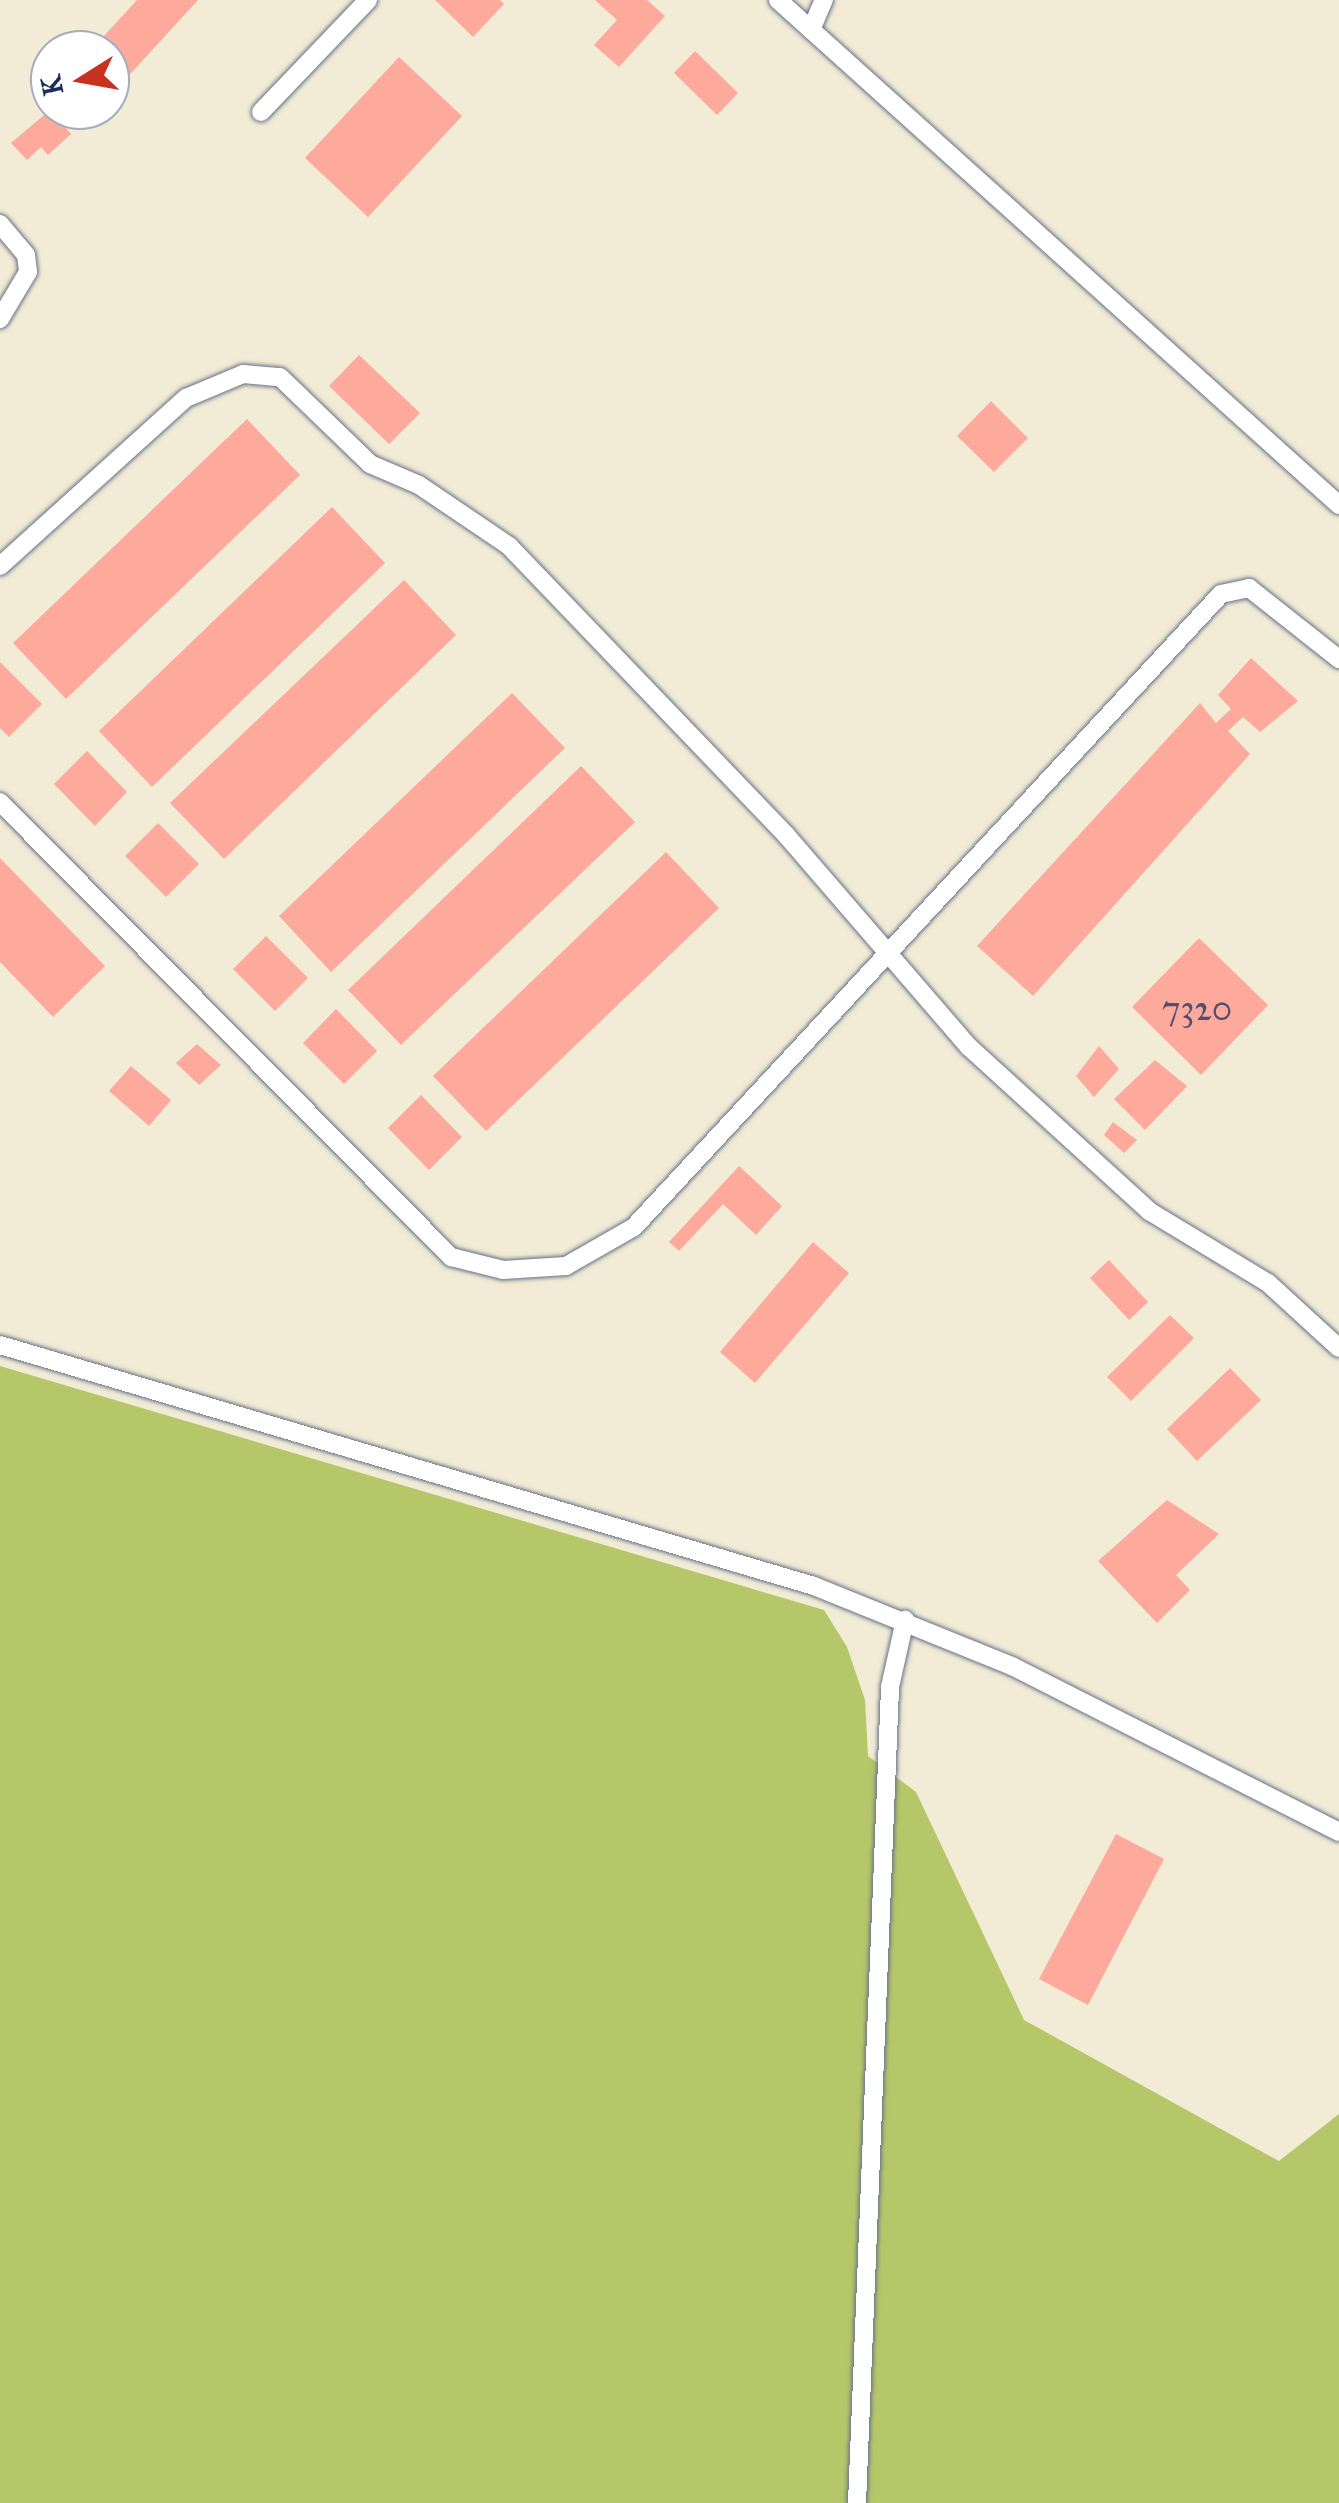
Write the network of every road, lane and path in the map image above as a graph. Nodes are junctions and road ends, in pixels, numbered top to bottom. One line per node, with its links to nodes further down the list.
1 (368, 0): 5 (lane)
2 (778, 0): 4 (lane)
3 (824, 0): 4 (lane)
4 (811, 30): 8 (lane)
5 (261, 112)
6 (0, 224): 7 (lane)
7 (0, 319)
8 (1339, 505)
9 (0, 566): 12 (lane)
10 (1339, 660): 12 (lane)
11 (0, 802): 12 (lane)
12 (890, 952): 14 (lane)
13 (0, 1345): 15 (lane)
14 (1339, 1348)
15 (905, 1620): 16 (lane); 17 (lane)
16 (1339, 1832)
17 (857, 2503)

